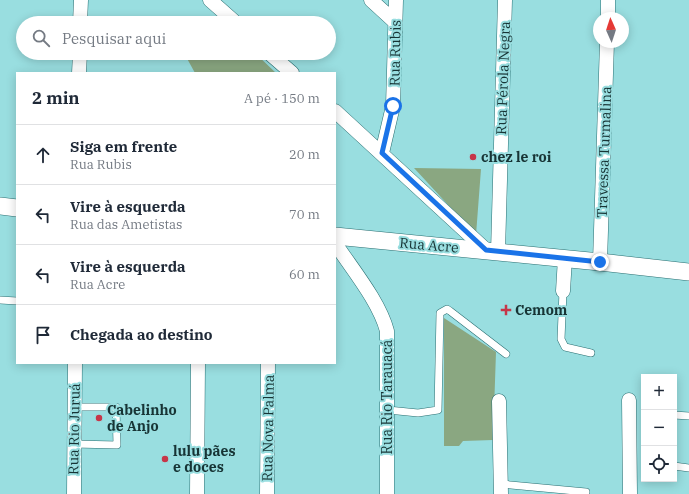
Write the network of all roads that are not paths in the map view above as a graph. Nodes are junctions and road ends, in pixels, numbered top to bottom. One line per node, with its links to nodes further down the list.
1 (81, 0): 8 (street)
2 (210, 0): 9 (street)
3 (371, 0): 10 (street)
4 (396, 0): 10 (street, Rua Rubis)
5 (505, 0): 22 (street, Rua Pérola Negra)
6 (608, 0): 7 (street)
7 (608, 12)
8 (80, 16)
9 (228, 16)
10 (396, 22): 17 (street, Rua Rubis)
11 (607, 48): 24 (street, Travessa Turmalina)
12 (80, 60): 14 (street)
13 (277, 60): 15 (street)
14 (79, 72)
15 (291, 72)
16 (336, 112): 17 (street)
17 (382, 153): 22 (street)
18 (0, 206): 19 (street)
19 (16, 208)
20 (336, 236): 22 (street, Rua Acre)
21 (336, 244): 37 (street, Rua Rio Tarauacá)
22 (492, 251): 23 (street, Rua Acre)
23 (565, 258): 24 (street, Rua Acre); 26 (street)
24 (600, 262): 25 (street, Rua Acre)
25 (689, 272)
26 (563, 291): 29 (lane)
27 (0, 300): 28 (lane)
28 (16, 300)
29 (591, 353)
30 (506, 354): 37 (lane)
31 (75, 364): 36 (street, Rua Rio Juruá)
32 (198, 364): 46 (street)
33 (268, 364): 47 (street, Rua Nova Palma)
34 (629, 400): 49 (street)
35 (499, 401): 43 (street)
36 (75, 407): 40 (street, Rua Rio Juruá); 40 (lane)
37 (388, 410): 48 (street, Rua Rio Tarauacá)
38 (677, 415): 39 (lane)
39 (689, 416)
40 (74, 444): 45 (street, Rua Rio Juruá)
41 (677, 466): 42 (lane)
42 (689, 468)
43 (501, 489): 44 (lane)
44 (586, 492)
45 (74, 494)
46 (197, 494)
47 (267, 494)
48 (387, 494)
49 (630, 494)

